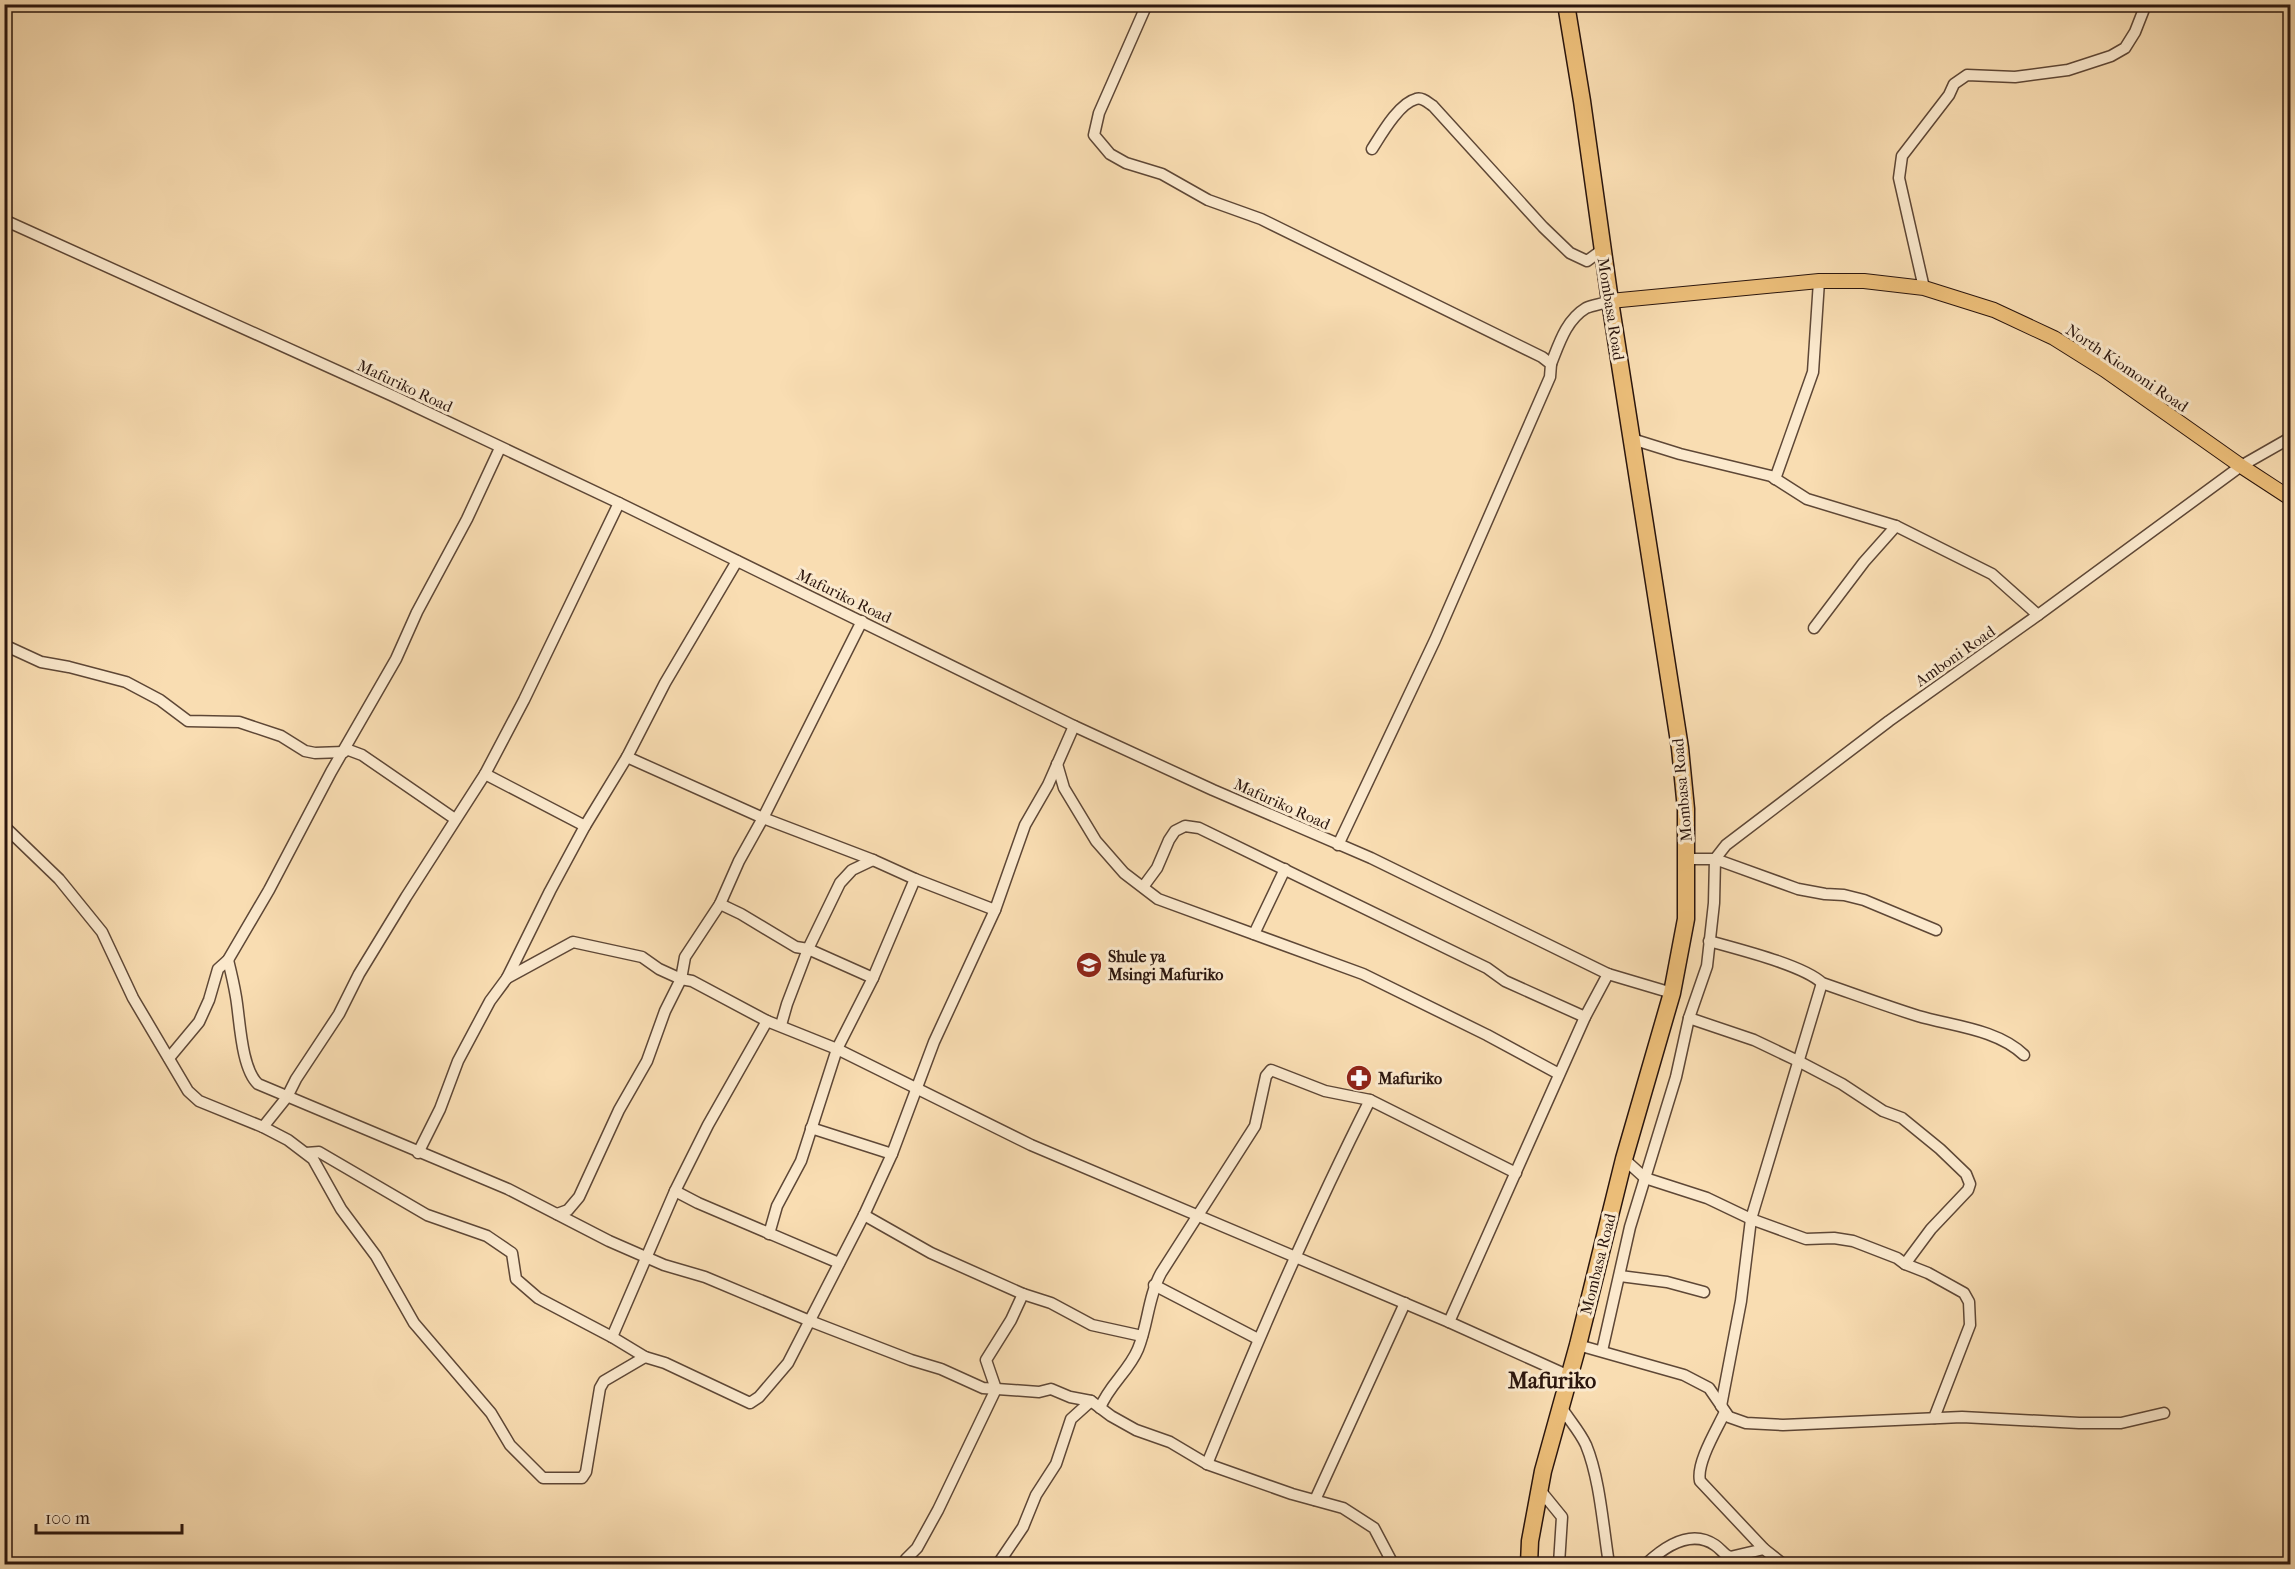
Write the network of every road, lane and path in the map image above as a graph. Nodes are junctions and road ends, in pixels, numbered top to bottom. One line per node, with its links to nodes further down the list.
1 (1147, 4): 10 (street)
2 (1566, 4): 6 (highway, Mombasa Road)
3 (2146, 4): 8 (street)
4 (1372, 149): 6 (street)
5 (4, 220): 13 (street, Mafuriko Road)
6 (1602, 250): 9 (highway, Mombasa Road)
7 (1819, 281): 8 (main road, North Kiomoni Road); 9 (main road, North Kiomoni Road); 15 (street)
8 (1924, 288): 14 (main road, North Kiomoni Road)
9 (1610, 301): 10 (street); 12 (highway, Mombasa Road)
10 (1551, 364): 33 (street)
11 (2290, 438): 14 (street, Amboni Road)
12 (1632, 439): 15 (street); 34 (highway, Mombasa Road)
13 (500, 447): 17 (street, Mafuriko Road); 25 (street)
14 (2241, 466): 16 (main road, North Kiomoni Road); 20 (street, Amboni Road)
15 (1775, 479): 18 (street)
16 (2290, 498)
17 (619, 503): 19 (street, Mafuriko Road); 28 (street)
18 (1896, 526): 20 (street); 22 (street)
19 (737, 561): 21 (street, Mafuriko Road); 26 (street)
20 (2038, 615): 35 (street, Amboni Road)
21 (862, 621): 24 (street, Mafuriko Road); 29 (street)
22 (1814, 628)
23 (4, 645): 25 (street)
24 (1074, 726): 27 (street); 33 (street, Mafuriko Road)
25 (345, 750): 30 (street); 46 (street)
26 (627, 757): 29 (street); 32 (street)
27 (1057, 764): 39 (street); 41 (street)
28 (485, 774): 30 (street); 32 (street)
29 (764, 818): 36 (street); 40 (street)
30 (455, 819): 63 (street)
31 (4, 826): 59 (street)
32 (585, 826): 48 (street)
33 (1338, 845): 47 (street, Mafuriko Road)
34 (1688, 859): 35 (street); 52 (highway, Mombasa Road)
35 (1715, 859): 42 (street); 44 (street)
36 (873, 860): 38 (street); 45 (street)
37 (1285, 869): 39 (street); 43 (street); 53 (street)
38 (915, 879): 41 (street); 49 (street)
39 (1143, 887): 43 (street)
40 (720, 904): 45 (street); 50 (street)
41 (995, 910): 62 (street)
42 (1936, 930)
43 (1254, 934): 61 (street)
44 (1709, 941): 51 (street); 54 (street)
45 (808, 949): 49 (street); 56 (street)
46 (228, 960): 59 (street); 63 (street)
47 (1608, 975): 52 (street, Mafuriko Road); 53 (street)
48 (507, 978): 50 (street); 68 (street)
49 (873, 978): 57 (street)
50 (681, 979): 55 (street); 74 (street)
51 (1822, 983): 58 (street); 60 (street)
52 (1672, 993): 70 (highway, Mombasa Road)
53 (1585, 1017): 61 (street)
54 (1689, 1018): 60 (street); 72 (street)
55 (767, 1021): 56 (street); 73 (street)
56 (781, 1025): 57 (street)
57 (837, 1049): 62 (street); 66 (street)
58 (2025, 1054)
59 (169, 1058): 65 (street)
60 (1798, 1061): 77 (street); 82 (street)
61 (1559, 1074): 71 (street)
62 (917, 1088): 69 (street); 76 (street)
63 (287, 1097): 65 (street); 68 (street)
64 (1370, 1100): 71 (street); 76 (street); 80 (street)
65 (263, 1127): 67 (street)
66 (811, 1128): 69 (street); 78 (street)
67 (306, 1153): 91 (street); 95 (street)
68 (418, 1153): 74 (street)
69 (892, 1155): 75 (street)
70 (1624, 1159): 72 (street); 93 (highway, Mombasa Road)
71 (1516, 1173): 89 (street)
72 (1645, 1178): 77 (street); 83 (street)
73 (675, 1191): 78 (street); 79 (street)
74 (557, 1214): 79 (street)
75 (864, 1215): 81 (street); 86 (street)
76 (1199, 1215): 80 (street); 84 (street)
77 (1751, 1219): 82 (street); 100 (street)
78 (769, 1234): 81 (street)
79 (645, 1256): 88 (street); 91 (street)
80 (1296, 1257): 87 (street); 92 (street)
81 (838, 1263): 88 (street)
82 (1905, 1264): 102 (street)
83 (1620, 1276): 85 (street); 94 (street)
84 (1154, 1285): 90 (street); 92 (street)
85 (1704, 1292)
86 (1023, 1294): 90 (street); 97 (street)
87 (1405, 1304): 89 (street); 105 (street)
88 (810, 1321): 95 (street); 97 (street)
89 (1449, 1322): 96 (street)
90 (1142, 1336): 98 (street)
91 (612, 1337): 95 (street)
92 (1258, 1339): 103 (street)
93 (1578, 1345): 94 (street); 96 (highway, Mombasa Road)
94 (1602, 1351): 100 (street)
95 (645, 1357)
96 (1569, 1376): 99 (highway, Mombasa Road)
97 (996, 1389): 98 (street); 107 (street)
98 (1096, 1405): 103 (street); 108 (street)
99 (1560, 1406): 104 (highway, Mombasa Road); 112 (street)
100 (1723, 1409): 102 (street); 106 (street)
101 (2164, 1413): 102 (street)
102 (1934, 1418)
103 (1207, 1464): 105 (street)
104 (1540, 1490): 110 (highway, Mombasa Road); 111 (street)
105 (1315, 1500): 109 (street)
106 (1764, 1549): 113 (street); 114 (street)
107 (904, 1564)
108 (998, 1564)
109 (1393, 1564)
110 (1529, 1564)
111 (1559, 1564)
112 (1609, 1564)
113 (1646, 1564)
114 (1783, 1564)

